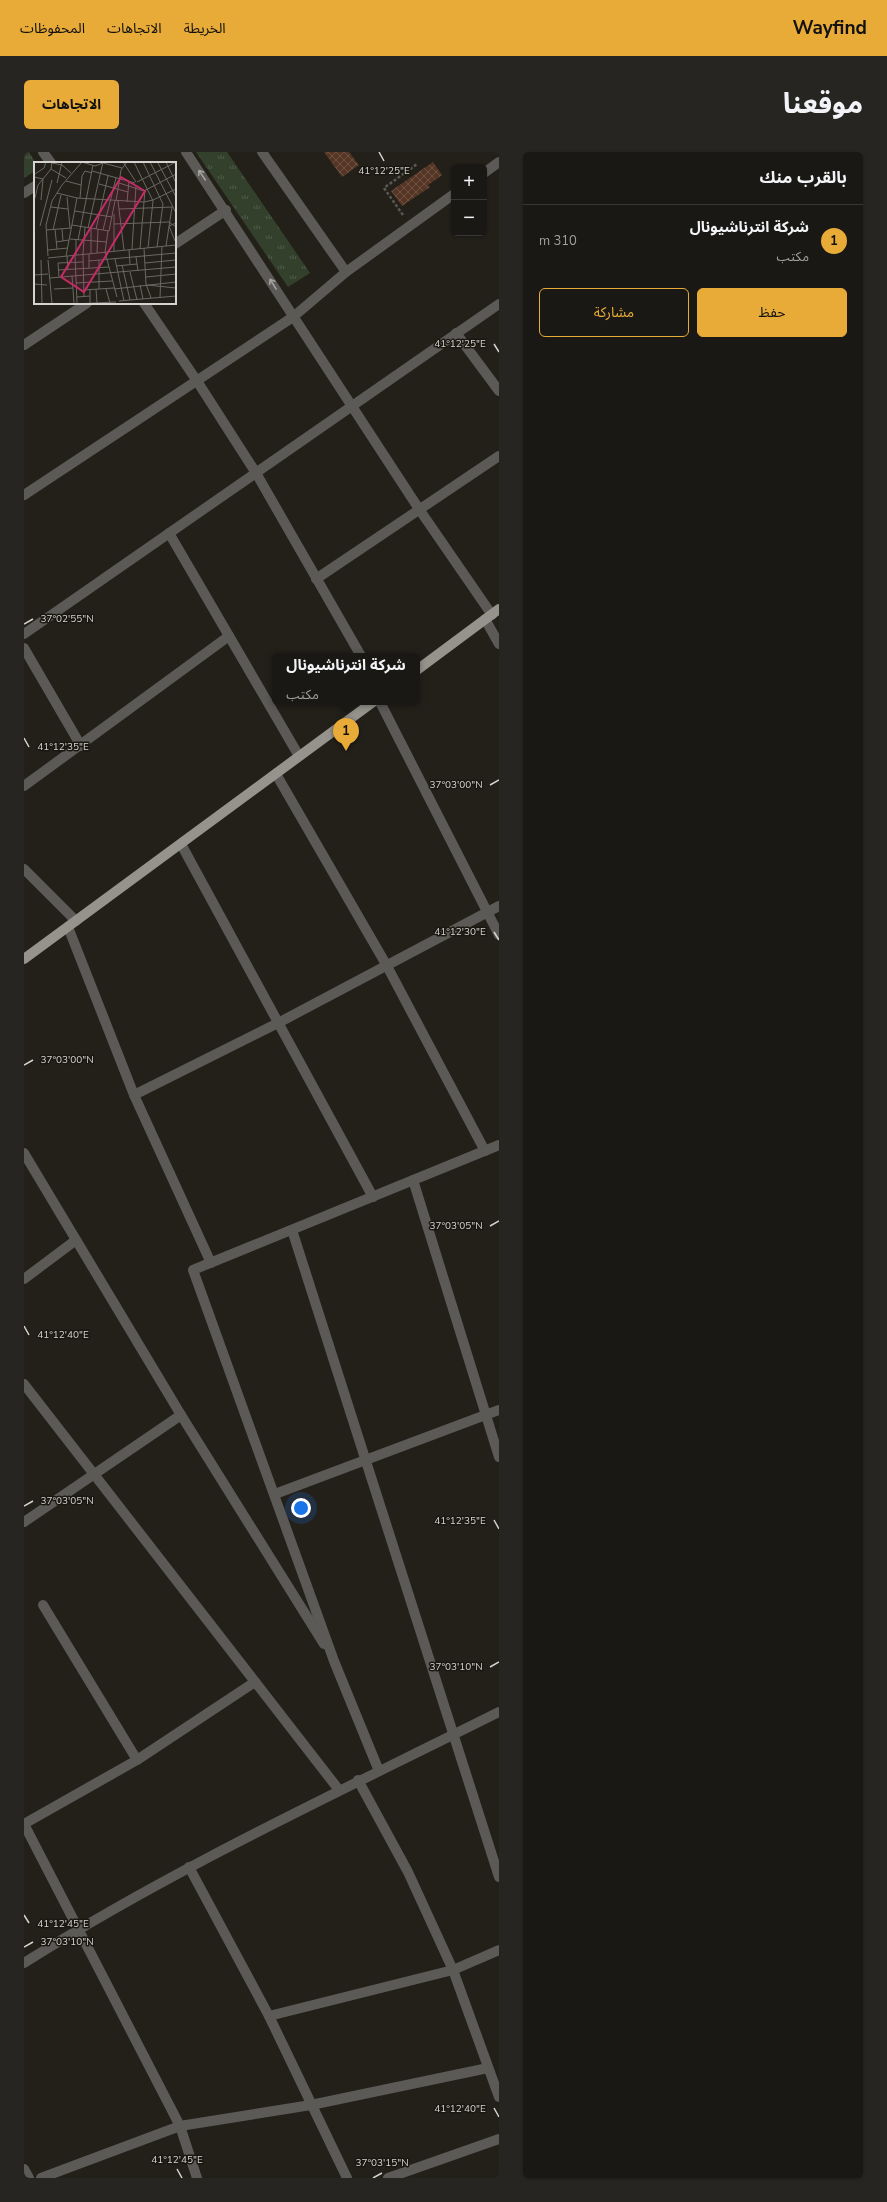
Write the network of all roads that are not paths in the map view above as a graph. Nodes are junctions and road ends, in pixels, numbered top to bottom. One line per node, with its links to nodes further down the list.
1 (43, 152): 4 (street)
2 (186, 152): 10 (street, one-way to 2)
3 (262, 152): 12 (street)
4 (49, 162)
5 (499, 162): 6 (street)
6 (487, 171)
7 (34, 187): 8 (street)
8 (24, 194)
9 (451, 196): 12 (street)
10 (226, 210): 11 (street); 16 (street, one-way to 10)
11 (176, 243)
12 (346, 272): 16 (street)
13 (85, 304): 18 (street)
14 (145, 304): 19 (street)
15 (499, 304): 17 (street)
16 (293, 317): 19 (street); 21 (street)
17 (456, 333): 20 (street); 21 (street)
18 (24, 345)
19 (197, 381): 23 (street); 24 (street)
20 (499, 391)
21 (353, 405): 23 (street); 25 (street)
22 (499, 456): 25 (street)
23 (256, 473): 26 (street); 27 (street)
24 (24, 495)
25 (419, 509): 27 (street); 28 (street)
26 (169, 533): 29 (street); 30 (street)
27 (316, 579): 33 (street)
28 (492, 614): 31 (street); 34 (main road)
29 (24, 634)
30 (229, 636): 37 (street); 38 (street)
31 (499, 644)
32 (24, 648): 37 (street)
33 (359, 653)
34 (420, 668)
35 (369, 705): 38 (main road)
36 (382, 705): 44 (street)
37 (80, 746): 40 (street)
38 (299, 756): 39 (main road)
39 (276, 774): 41 (main road); 49 (street)
40 (24, 786)
41 (181, 844): 45 (main road); 50 (street)
42 (24, 869): 45 (street)
43 (499, 906): 44 (street)
44 (487, 912): 47 (street); 49 (street)
45 (76, 921): 46 (main road)
46 (68, 927): 48 (main road); 51 (street)
47 (499, 935)
48 (24, 959)
49 (387, 966): 50 (street); 53 (street)
50 (278, 1023): 51 (street); 56 (street)
51 (134, 1095): 59 (street)
52 (499, 1145): 53 (street)
53 (485, 1151): 55 (street)
54 (24, 1153): 58 (street)
55 (413, 1180): 56 (street); 64 (street)
56 (373, 1197): 57 (street)
57 (292, 1230): 59 (street); 66 (street)
58 (76, 1240): 60 (street); 63 (street)
59 (211, 1263): 68 (street)
60 (24, 1279)
61 (24, 1384): 67 (street)
62 (499, 1410): 64 (street)
63 (181, 1415): 67 (street); 71 (street)
64 (486, 1415): 65 (street); 66 (street)
65 (499, 1457)
66 (364, 1460): 68 (street); 74 (street)
67 (93, 1474): 69 (street); 72 (street)
68 (275, 1494): 71 (street)
69 (24, 1522)
70 (43, 1605): 75 (street)
71 (334, 1661): 76 (street)
72 (255, 1682): 75 (street); 78 (street)
73 (499, 1712): 74 (street)
74 (453, 1735): 76 (street); 81 (street)
75 (137, 1760): 79 (street)
76 (380, 1770): 77 (street)
77 (358, 1780): 78 (street); 85 (street)
78 (339, 1790): 80 (street)
79 (24, 1824): 82 (street)
80 (189, 1867): 82 (street); 86 (street)
81 (499, 1877)
82 (77, 1930): 84 (street); 90 (street)
83 (499, 1950): 85 (street)
84 (24, 1963)
85 (453, 1970): 86 (street); 87 (street)
86 (269, 2016): 89 (street)
87 (488, 2068): 88 (street); 89 (street)
88 (499, 2097)
89 (311, 2105): 90 (street); 97 (street)
90 (180, 2126): 95 (street); 96 (street)
91 (499, 2139): 93 (street)
92 (24, 2169): 94 (street)
93 (394, 2177)
94 (29, 2178)
95 (41, 2178)
96 (197, 2178)
97 (347, 2178)

